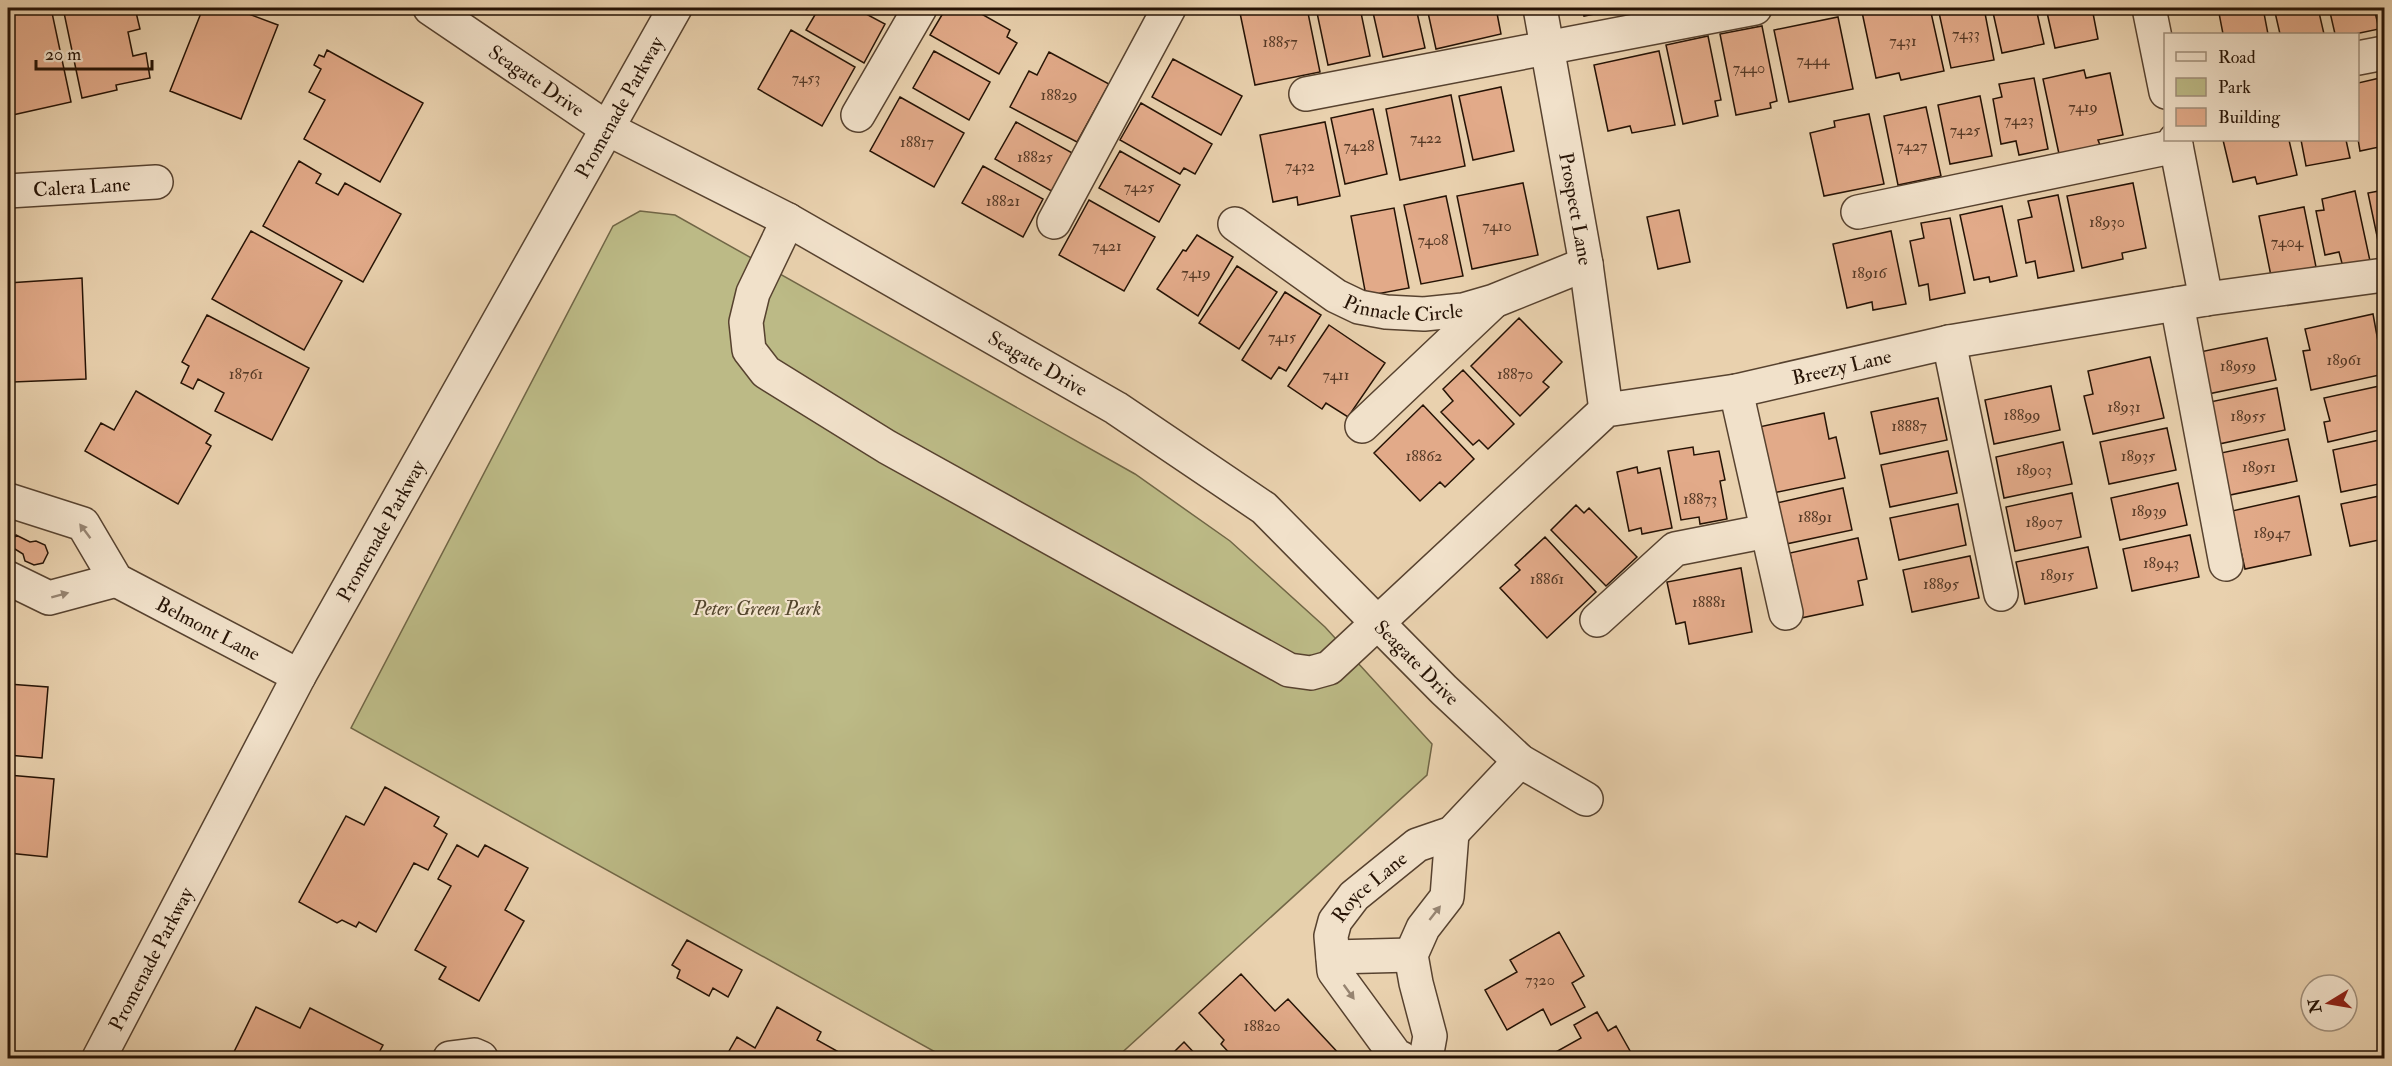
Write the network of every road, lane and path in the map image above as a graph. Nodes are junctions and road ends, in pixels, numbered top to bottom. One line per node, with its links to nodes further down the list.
1 (430, 8): 14 (street, Seagate Drive)
2 (675, 8): 14 (street, Promenade Parkway)
3 (920, 8): 13 (street)
4 (1168, 8): 20 (street)
5 (1539, 8): 8 (street, Prospect Lane)
6 (1755, 8): 8 (street)
7 (2149, 8): 11 (street)
8 (1546, 46): 12 (street); 22 (street, Prospect Lane)
9 (2385, 53): 10 (street)
10 (2359, 58)
11 (2164, 82)
12 (1306, 94)
13 (858, 115)
14 (608, 129): 19 (street, Seagate Drive); 39 (street, Promenade Parkway)
15 (2175, 143): 18 (street); 25 (street)
16 (156, 182): 17 (street, Calera Lane)
17 (8, 190)
18 (1858, 212)
19 (788, 220): 38 (street, Seagate Drive); 38 (street)
20 (1054, 222)
21 (1235, 224): 24 (street, Pinnacle Circle)
22 (1586, 264): 24 (street, Pinnacle Circle); 28 (street, Prospect Lane)
23 (2385, 275): 25 (street, Breezy Lane)
24 (1494, 301): 29 (street)
25 (2192, 301): 26 (street, Breezy Lane); 32 (street)
26 (1949, 342): 27 (street, Breezy Lane); 35 (street)
27 (1736, 390): 28 (street, Breezy Lane); 31 (street)
28 (1606, 410): 38 (street)
29 (1362, 426)
30 (8, 500): 34 (street, one-way to 30)
31 (1767, 531): 36 (street); 37 (street)
32 (2226, 564)
33 (8, 578): 34 (street, one-way to 34)
34 (116, 580): 39 (street, Belmont Lane)
35 (2001, 594)
36 (1786, 613)
37 (1597, 620)
38 (1377, 622): 40 (street, Seagate Drive)
39 (299, 676): 45 (street, Promenade Parkway)
40 (1520, 761): 41 (street, Seagate Drive); 42 (street, Royce Lane)
41 (1586, 799)
42 (1452, 833): 43 (street, one-way to 42); 44 (street, Royce Lane)
43 (1411, 955): 44 (street); 49 (street)
44 (1333, 957): 48 (street, Royce Lane, one-way to 48)
45 (99, 1059)
46 (450, 1059): 47 (street)
47 (481, 1059)
48 (1401, 1059)
49 (1426, 1059)

